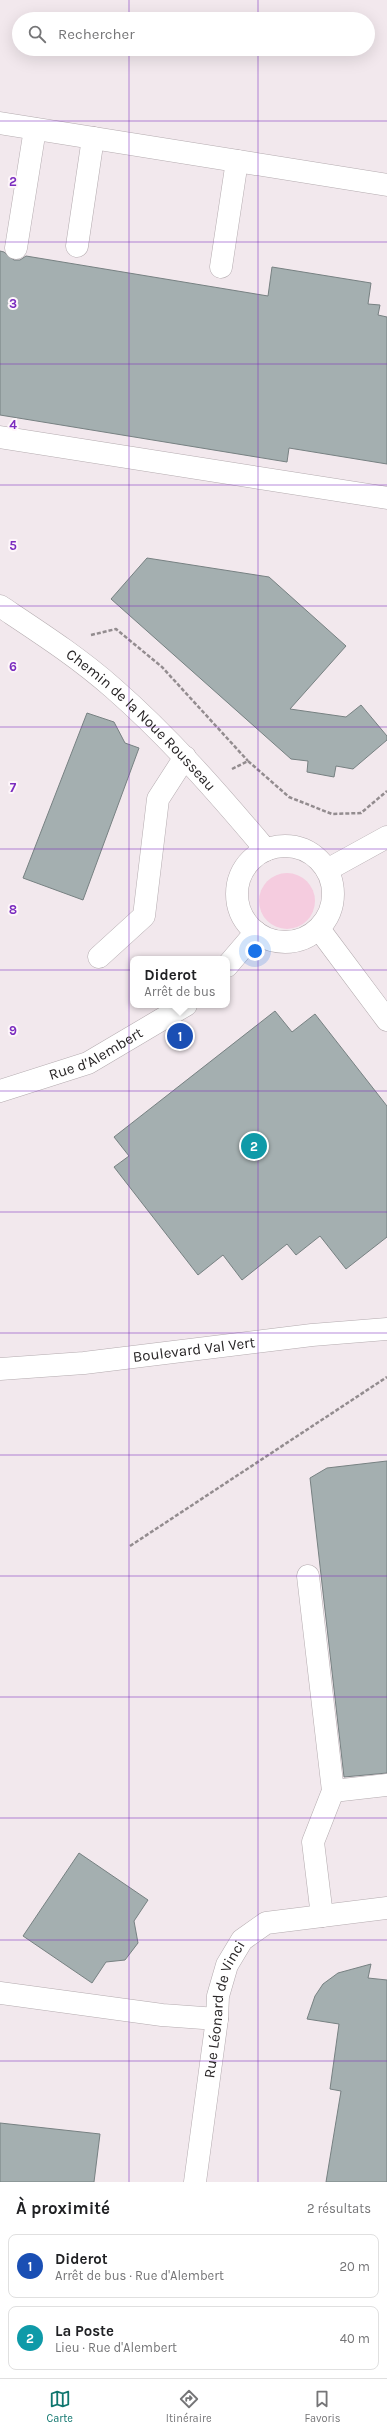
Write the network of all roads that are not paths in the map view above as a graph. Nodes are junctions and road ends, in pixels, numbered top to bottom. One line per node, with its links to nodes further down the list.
1 (0, 123): 2 (street)
2 (35, 129): 3 (street); 7 (street)
3 (93, 138): 4 (street); 6 (street)
4 (237, 161): 5 (street); 8 (street)
5 (387, 185)
6 (78, 246)
7 (16, 248)
8 (221, 267)
9 (0, 437): 10 (street)
10 (387, 498)
11 (0, 606): 12 (street, Chemin de la Noue Rousseau)
12 (185, 757): 14 (street, Chemin de la Noue Rousseau); 18 (street)
13 (387, 837): 15 (street)
14 (266, 850): 15 (street); 17 (street)
15 (327, 870): 16 (street)
16 (319, 928): 17 (street); 21 (street)
17 (256, 932): 19 (street)
18 (99, 957)
19 (230, 962)
20 (181, 1008): 22 (street, Rue d'Alembert)
21 (387, 1020)
22 (0, 1091)
23 (387, 1329): 24 (street, Boulevard Val Vert)
24 (0, 1369)
25 (308, 1576): 27 (street)
26 (387, 1785): 27 (street)
27 (333, 1791): 29 (street)
28 (387, 1908): 29 (street, Rue Léonard de Vinci)
29 (322, 1916): 31 (street, Rue Léonard de Vinci)
30 (0, 1993): 31 (street)
31 (217, 2019): 32 (street, Rue Léonard de Vinci)
32 (195, 2182)

